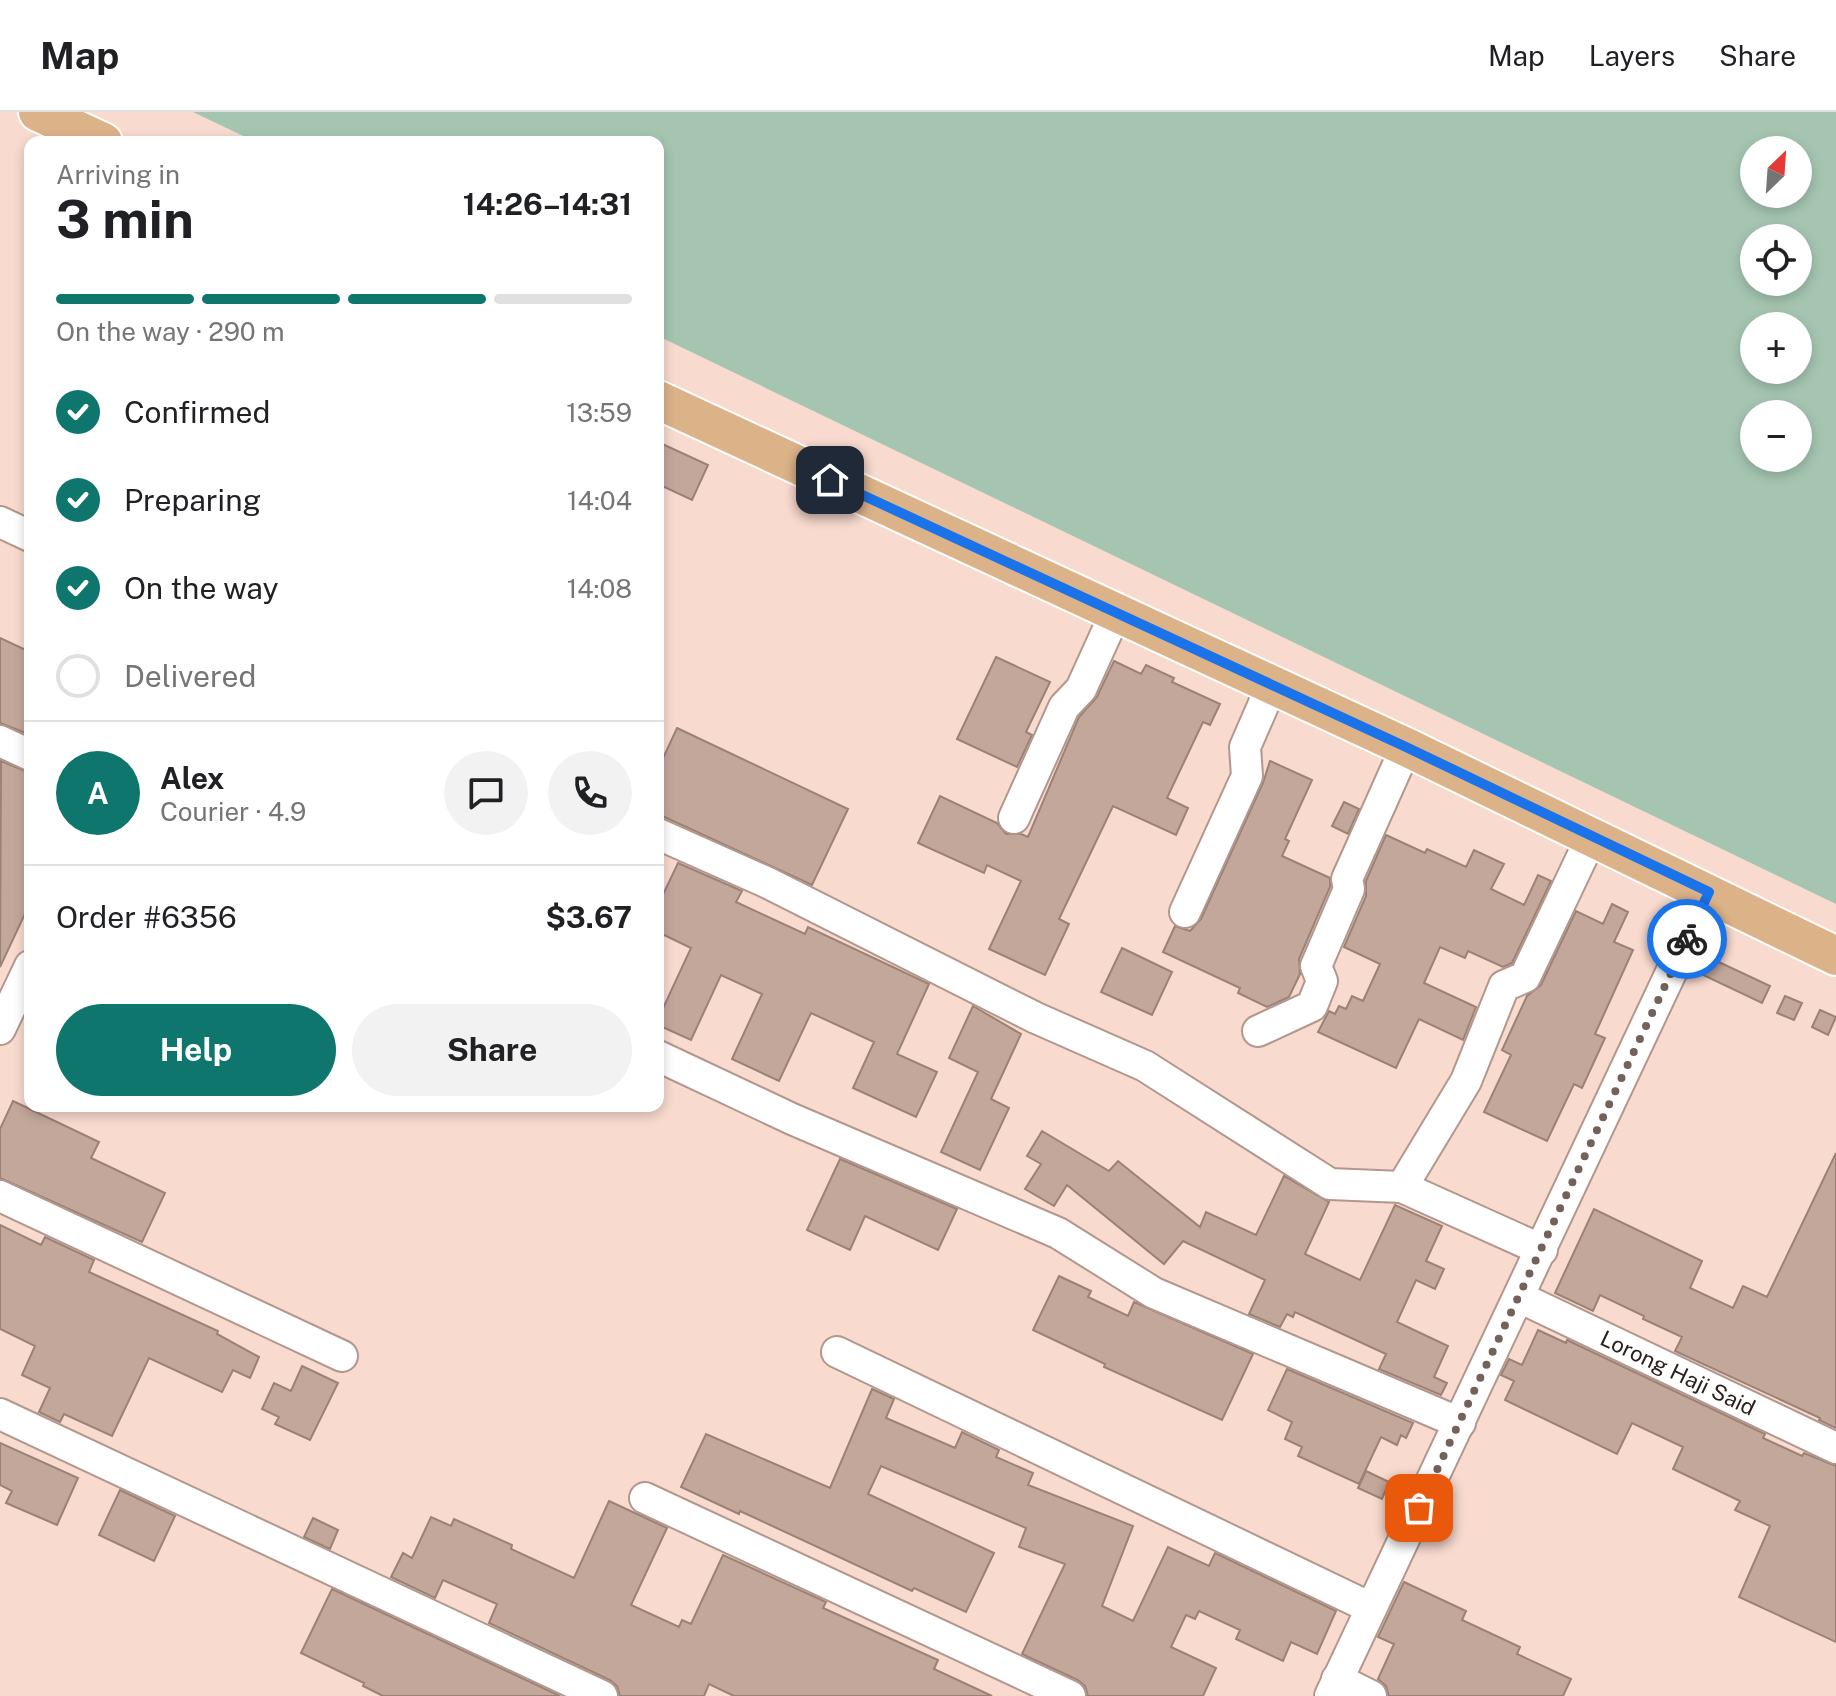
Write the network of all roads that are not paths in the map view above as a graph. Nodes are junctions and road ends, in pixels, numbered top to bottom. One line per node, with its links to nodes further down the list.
1 (38, 112): 2 (main road)
2 (90, 136)
3 (664, 403): 6 (main road)
4 (0, 522): 5 (street)
5 (24, 533)
6 (1116, 612): 7 (main road); 11 (street)
7 (1272, 685): 9 (main road); 15 (street)
8 (0, 741): 10 (street)
9 (1406, 747): 12 (main road); 19 (street)
10 (24, 752)
11 (1014, 818)
12 (1592, 836): 14 (main road); 21 (street)
13 (664, 837): 21 (street)
14 (1709, 892): 16 (main road); 23 (street)
15 (1185, 912)
16 (1836, 956)
17 (17, 977): 18 (street)
18 (0, 1029)
19 (1258, 1031)
20 (664, 1059): 28 (street)
21 (1402, 1187): 23 (street)
22 (0, 1196): 26 (street)
23 (1542, 1250): 24 (street)
24 (1519, 1297): 28 (street); 29 (street, Lorong Haji Said)
25 (837, 1352): 31 (street)
26 (342, 1356)
27 (0, 1414): 33 (street)
28 (1460, 1423): 31 (street)
29 (1836, 1448)
30 (645, 1498): 34 (street)
31 (1371, 1608): 32 (street)
32 (1333, 1687): 35 (street)
33 (602, 1696)
34 (1070, 1696)
35 (1371, 1696)

